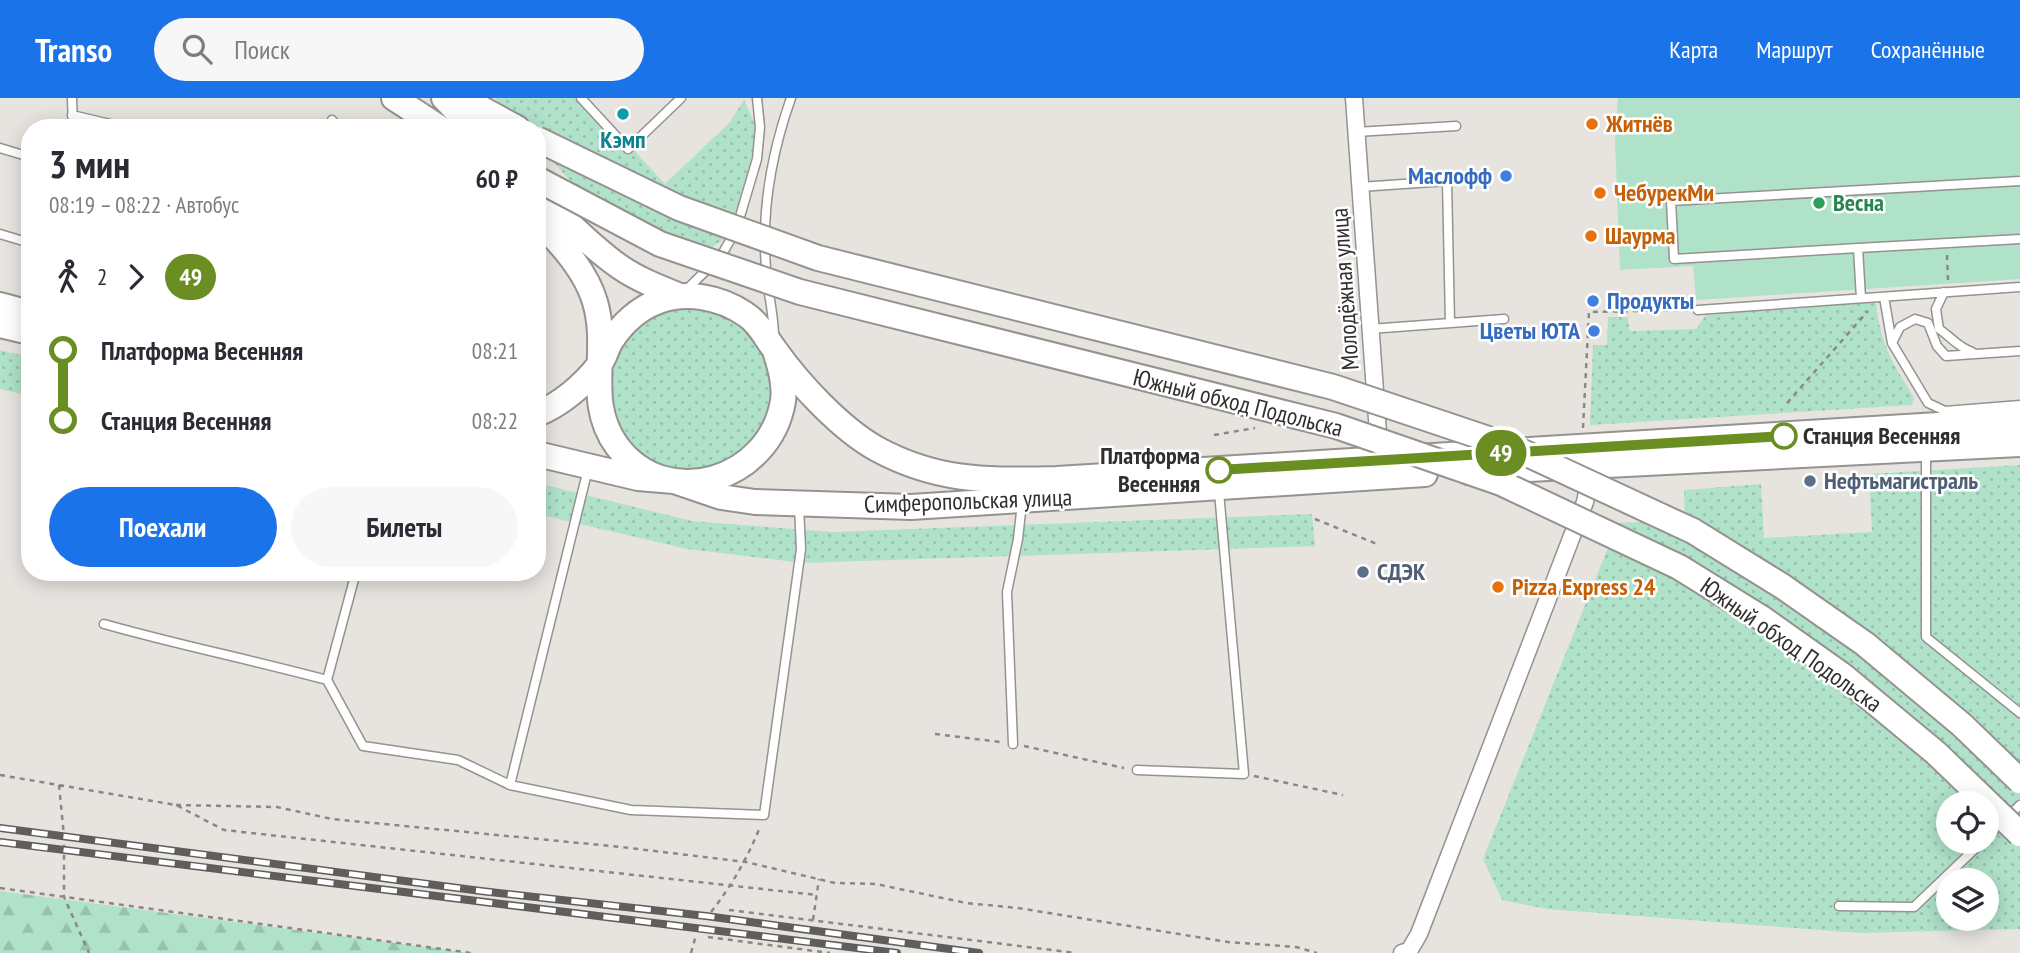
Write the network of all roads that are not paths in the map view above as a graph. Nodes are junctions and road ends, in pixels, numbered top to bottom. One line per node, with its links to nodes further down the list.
1 (72, 98): 11 (lane)
2 (376, 98): 14 (main road)
3 (394, 98): 15 (main road)
4 (444, 98): 16 (main road)
5 (462, 98): 17 (main road)
6 (581, 98): 7 (lane)
7 (681, 98)
8 (757, 98): 34 (lane)
9 (791, 98): 48 (lane)
10 (1354, 98): 19 (street, Молодёжная улица)
11 (72, 115): 12 (lane); 13 (lane)
12 (72, 119)
13 (89, 119)
14 (406, 119)
15 (426, 119)
16 (464, 119)
17 (500, 119)
18 (1456, 127): 19 (lane)
19 (1356, 132): 25 (street, Молодёжная улица)
20 (546, 143): 71 (main road, Южный обход Подольска, bridge)
21 (0, 148): 22 (lane)
22 (21, 154)
23 (2020, 181): 31 (lane)
24 (546, 184): 75 (main road, Южный обход Подольска, bridge)
25 (1360, 187): 41 (lane); 43 (street, Молодёжная улица)
26 (546, 201): 34 (main road)
27 (546, 228): 51 (main road)
28 (0, 234): 30 (lane)
29 (2020, 239): 31 (lane)
30 (21, 240)
31 (1858, 248): 36 (lane)
32 (2020, 287): 33 (lane)
33 (1944, 292): 35 (lane); 44 (lane)
34 (680, 296): 48 (main road); 51 (main road)
35 (1884, 297): 36 (lane); 46 (lane)
36 (1861, 298): 38 (lane)
37 (0, 305): 39 (main road)
38 (1698, 310)
39 (21, 311)
40 (1504, 319): 41 (lane)
41 (1450, 323): 43 (lane)
42 (0, 325): 45 (main road)
43 (1370, 329): 60 (street, Молодёжная улица)
44 (1939, 329): 47 (lane); 50 (lane)
45 (21, 330)
46 (1892, 343): 47 (lane); 52 (lane)
47 (1937, 346): 50 (lane)
48 (775, 350): 60 (main road, Симферопольская улица); 61 (main road)
49 (2020, 351): 50 (lane)
50 (1977, 353)
51 (601, 363): 53 (main road); 61 (main road)
52 (2020, 405)
53 (546, 410)
54 (2020, 420): 60 (main road, Симферопольская улица)
55 (2020, 444): 56 (main road, Симферопольская улица)
56 (1926, 450): 58 (main road, Симферопольская улица); 68 (lane)
57 (546, 456): 59 (main road)
58 (1590, 466): 60 (main road, Симферопольская улица); 78 (street)
59 (589, 467): 61 (main road); 72 (lane)
60 (1381, 469): 62 (main road, Симферопольская улица)
61 (674, 481): 64 (main road, Симферопольская улица)
62 (1219, 489): 63 (main road, Симферопольская улица); 70 (lane)
63 (1022, 500): 64 (main road, Симферопольская улица); 69 (lane)
64 (799, 503): 72 (lane)
65 (354, 581): 67 (lane)
66 (104, 624): 67 (lane)
67 (327, 680): 72 (lane)
68 (2020, 713)
69 (1013, 744)
70 (1137, 770)
71 (2020, 782)
72 (510, 785)
73 (2020, 805): 74 (lane)
74 (1999, 825)
75 (2020, 834)
76 (1969, 854): 77 (lane)
77 (1839, 906)
78 (1402, 953)

